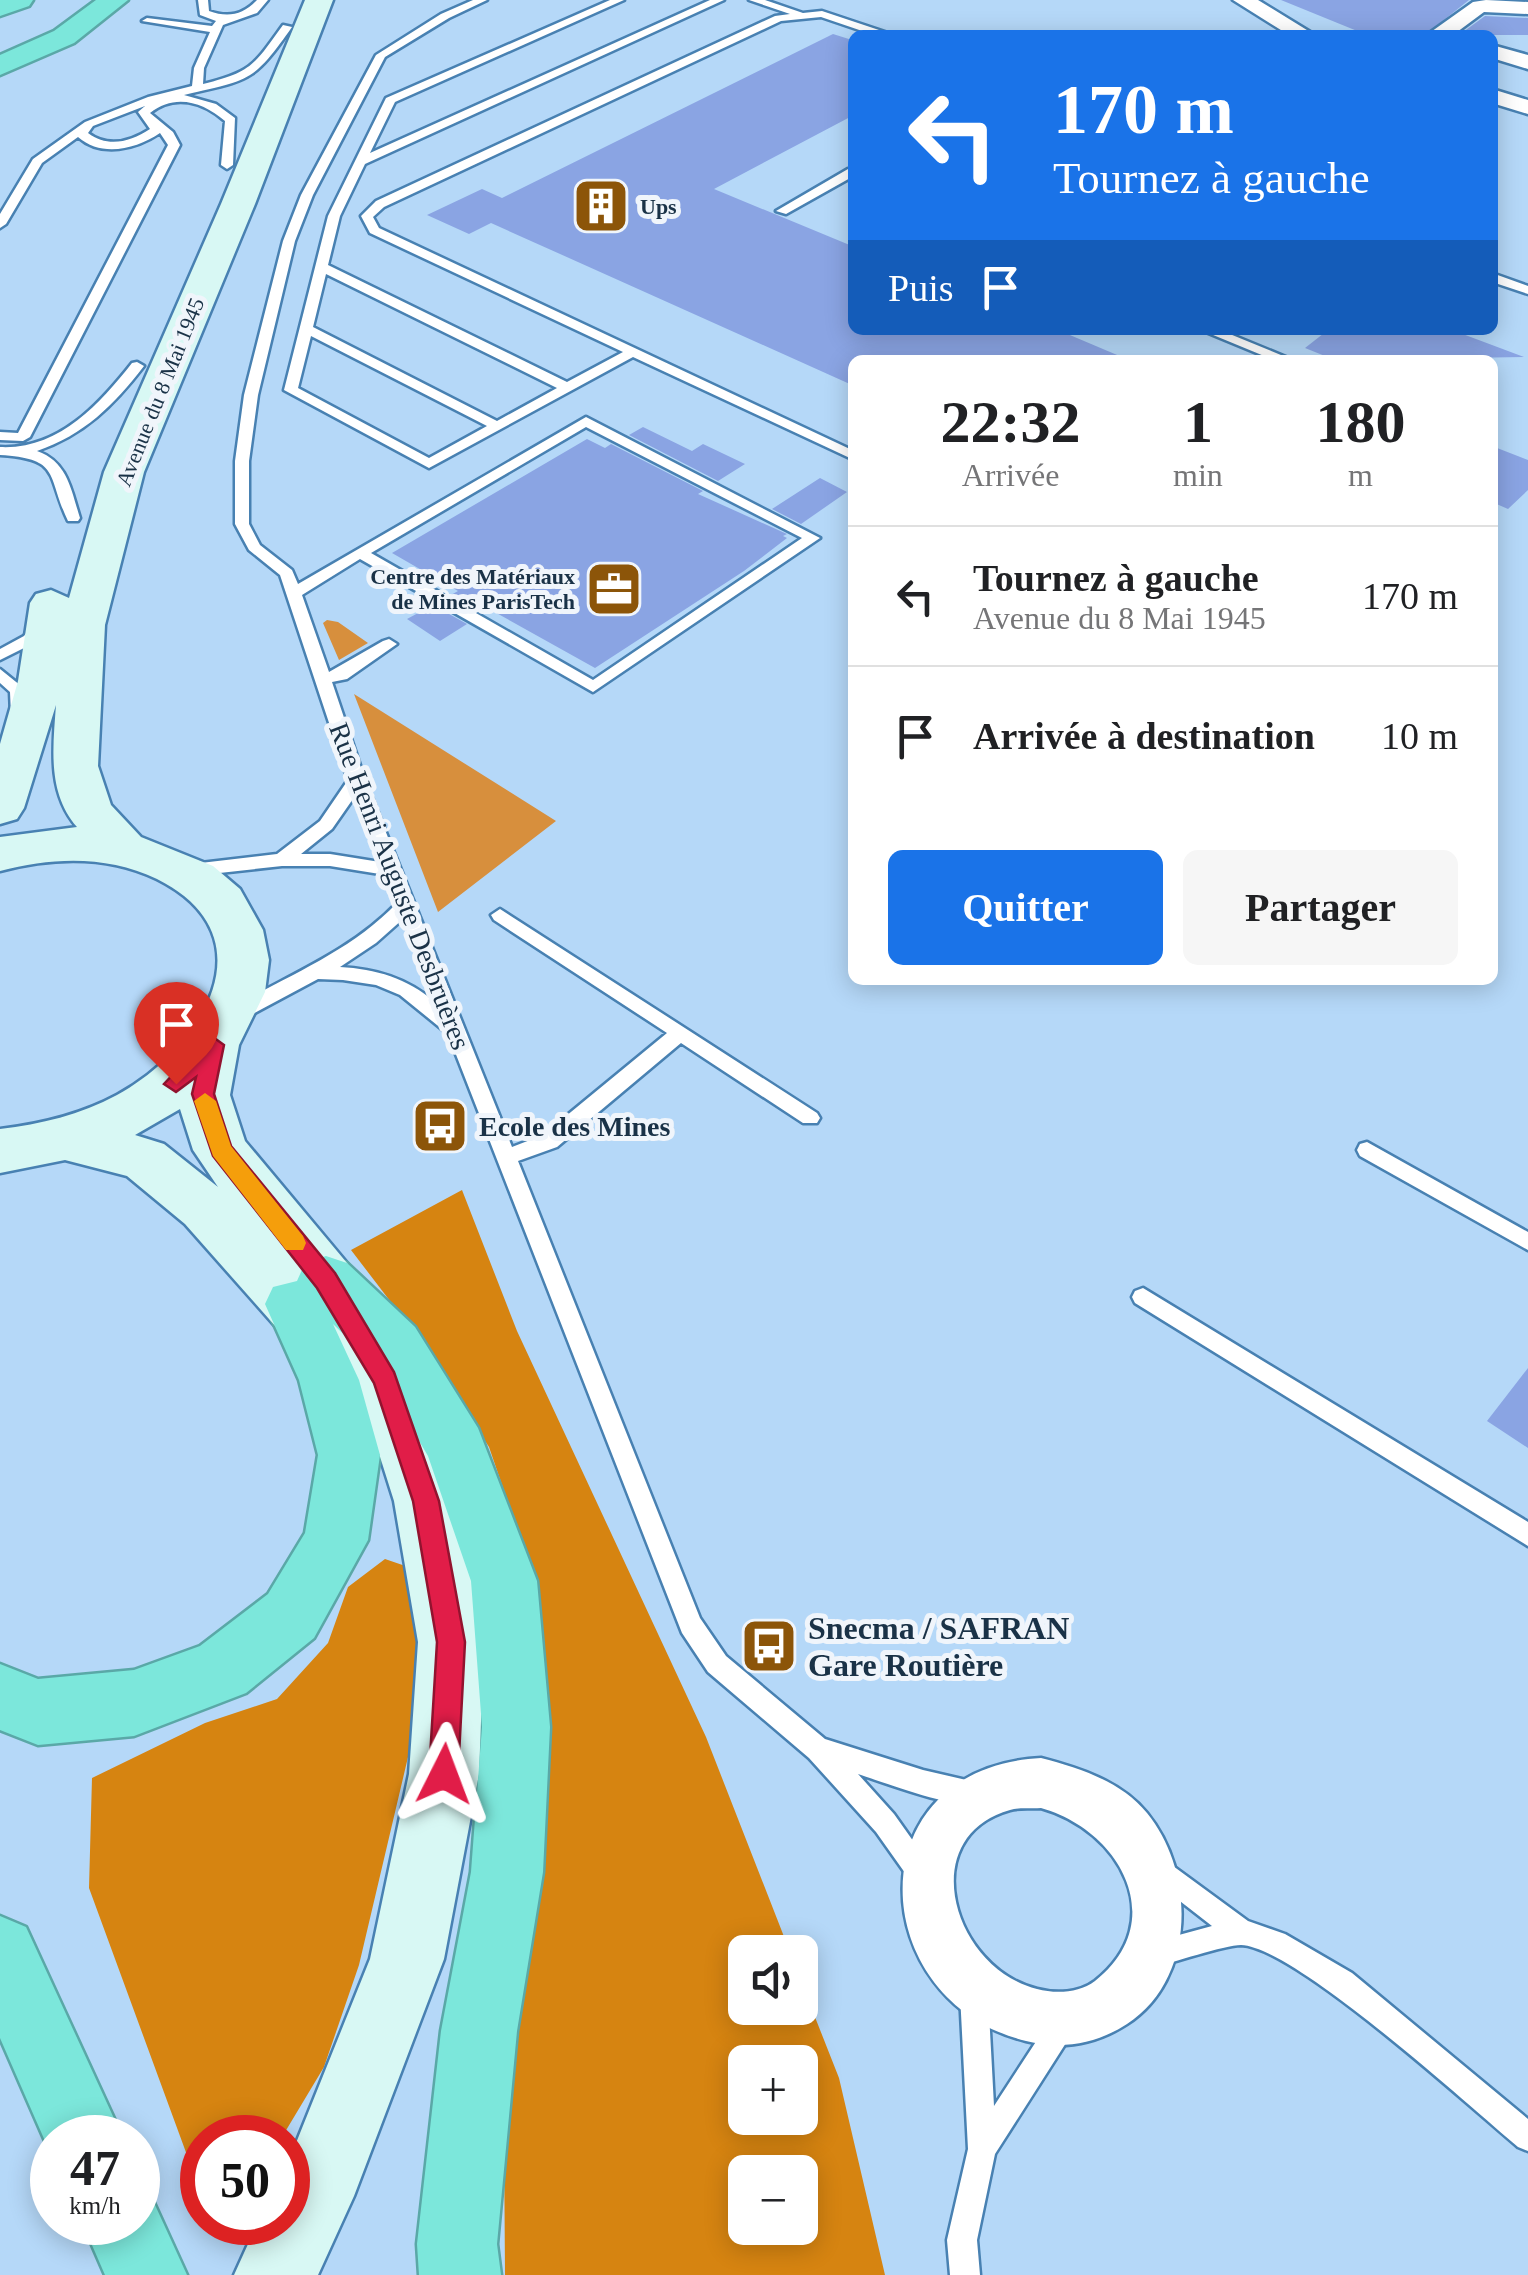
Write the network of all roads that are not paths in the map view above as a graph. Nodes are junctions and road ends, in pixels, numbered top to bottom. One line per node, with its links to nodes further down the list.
1 (19, 0): 11 (highway)
2 (114, 0): 22 (highway)
3 (203, 0): 16 (lane)
4 (263, 0): 16 (lane)
5 (319, 0): 60 (main road, Avenue du 8 Mai 1945)
6 (482, 0): 51 (lane, Rue Henri Auguste Desbruères)
7 (620, 0): 28 (lane)
8 (719, 0): 28 (lane)
9 (754, 0): 13 (lane)
10 (1243, 0): 18 (street)
11 (0, 7)
12 (1528, 8): 19 (street)
13 (800, 13): 17 (lane); 33 (lane)
14 (292, 14): 23 (lane); 29 (main road, Avenue du 8 Mai 1945)
15 (148, 21): 16 (lane)
16 (220, 25): 23 (lane)
17 (869, 30)
18 (1295, 30)
19 (1445, 30)
20 (1498, 53): 21 (street)
21 (1528, 62)
22 (0, 66)
23 (197, 88): 27 (lane)
24 (1498, 98): 25 (street)
25 (1528, 107)
26 (150, 120): 27 (lane); 29 (lane); 45 (lane)
27 (89, 124): 34 (lane)
28 (360, 162): 32 (lane)
29 (227, 165): 42 (main road, Avenue du 8 Mai 1945)
30 (848, 174): 31 (lane)
31 (782, 210)
32 (334, 216): 33 (lane); 35 (lane)
33 (367, 216): 40 (lane)
34 (0, 224)
35 (322, 267): 38 (lane); 43 (lane)
36 (1498, 279): 37 (lane)
37 (1528, 290)
38 (306, 328): 44 (lane); 44 (lane)
39 (1221, 335): 41 (lane)
40 (633, 352): 43 (lane); 48 (lane)
41 (1273, 355)
42 (136, 366): 47 (lane); 49 (main road, Avenue du 8 Mai 1945)
43 (568, 388): 44 (lane)
44 (497, 426)
45 (0, 436)
46 (0, 451): 47 (lane)
47 (20, 452): 49 (lane)
48 (848, 453)
49 (73, 518): 52 (main road, Avenue du 8 Mai 1945)
50 (360, 553): 50 (lane); 51 (lane)
51 (294, 593): 56 (lane, Rue Henri Auguste Desbruères)
52 (49, 613): 54 (lane); 57 (main road, Avenue du 8 Mai 1945)
53 (388, 644): 56 (lane)
54 (0, 655)
55 (0, 674): 57 (lane)
56 (321, 679): 58 (lane, Rue Henri Auguste Desbruères)
57 (20, 755): 59 (main road, Avenue du 8 Mai 1945)
58 (357, 780): 62 (lane); 64 (lane, Rue Henri Auguste Desbruères)
59 (0, 808)
60 (122, 846): 61 (main road, Avenue du 8 Mai 1945); 63 (main road, Avenue du 8 Mai 1945)
61 (0, 854)
62 (282, 860): 63 (lane); 64 (lane)
63 (190, 870): 68 (main road, Avenue du 8 Mai 1945)
64 (394, 870): 65 (lane, Rue Henri Auguste Desbruères)
65 (407, 904): 67 (lane); 70 (lane, Rue Henri Auguste Desbruères)
66 (500, 914): 69 (lane)
67 (319, 973): 68 (lane); 70 (lane)
68 (222, 1031): 72 (main road, Avenue du 8 Mai 1945); 77 (main road, Avenue du 8 Mai 1945)
69 (680, 1033): 71 (lane); 75 (lane)
70 (458, 1038): 75 (lane, Rue Henri Auguste Desbruères)
71 (810, 1118)
72 (66, 1139): 74 (main road, Avenue du 8 Mai 1945); 77 (main road, Avenue du 8 Mai 1945)
73 (1366, 1150): 76 (lane)
74 (0, 1151)
75 (506, 1157): 81 (lane, Rue Henri Auguste Desbruères)
76 (1528, 1242)
77 (310, 1292): 80 (highway); 93 (main road, Avenue du 8 Mai 1945); 100 (highway)
78 (1143, 1297): 79 (lane)
79 (1528, 1535)
80 (0, 1697)
81 (818, 1748): 82 (lane, Rue Henri Auguste Desbruères); 84 (lane, Rue Henri Auguste Desbruères)
82 (986, 1795): 83 (street, Rue Henri Auguste Desbruères); 84 (street, Rue Henri Auguste Desbruères)
83 (1144, 1858): 85 (lane); 87 (street, Rue Henri Auguste Desbruères)
84 (928, 1883): 88 (street, Rue Henri Auguste Desbruères)
85 (1241, 1932): 87 (lane); 91 (lane)
86 (0, 1953): 90 (highway)
87 (1150, 1956): 89 (street, Rue Henri Auguste Desbruères)
88 (973, 1988): 89 (street, Rue Henri Auguste Desbruères); 92 (lane)
89 (1066, 2020): 92 (lane)
90 (74, 2115)
91 (1528, 2137)
92 (982, 2149): 101 (lane)
93 (310, 2150)
94 (132, 2245): 97 (highway)
95 (255, 2245): 98 (main road, Avenue du 8 Mai 1945)
96 (280, 2245): 99 (main road, Avenue du 8 Mai 1945)
97 (146, 2275)
98 (237, 2275)
99 (275, 2275)
100 (460, 2275)
101 (965, 2275)

